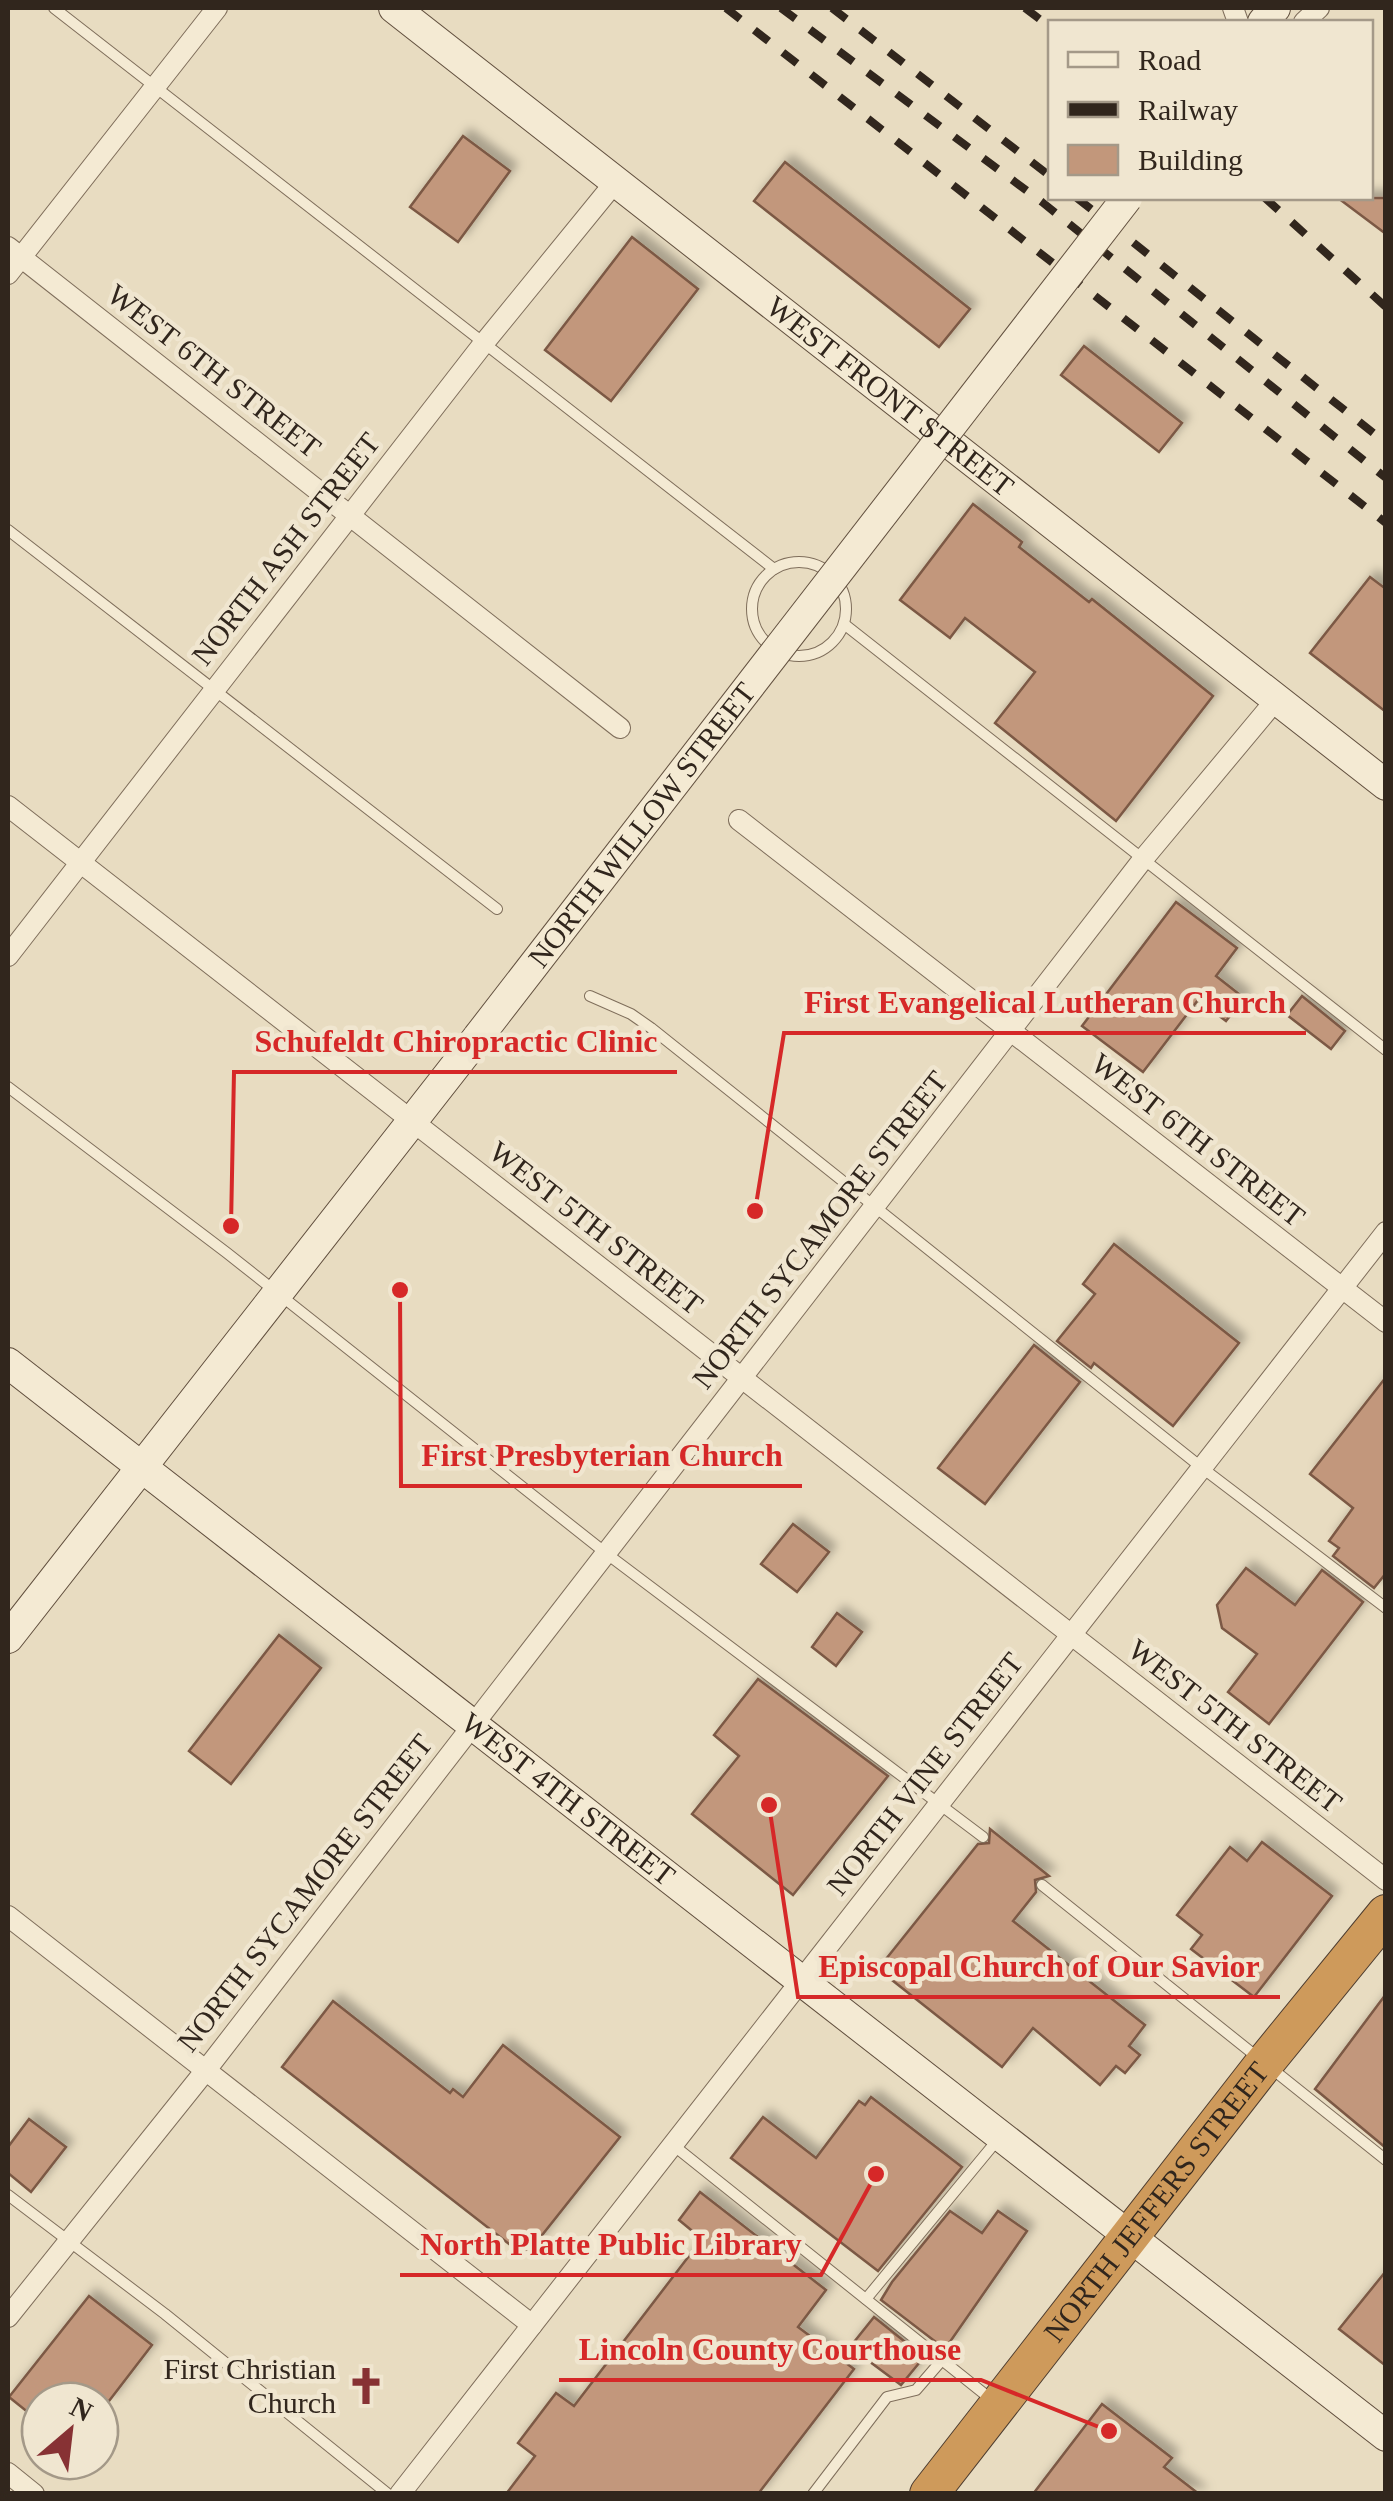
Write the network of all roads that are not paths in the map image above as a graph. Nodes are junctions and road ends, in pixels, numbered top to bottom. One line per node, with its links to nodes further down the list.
1 (54, 8): 4 (lane)
2 (216, 8): 4 (street)
3 (394, 8): 5 (main road, WEST FRONT STREET)
4 (154, 86): 7 (street); 8 (lane)
5 (616, 182): 8 (street, NORTH ASH STREET); 9 (main road, WEST FRONT STREET)
6 (1124, 200): 29 (main road, NORTH WILLOW STREET, bridge)
7 (12, 260): 10 (street, WEST 6TH STREET)
8 (484, 343): 10 (street, NORTH ASH STREET); 12 (lane)
9 (936, 434): 13 (street); 16 (main road, WEST FRONT STREET)
10 (350, 516): 15 (street, NORTH ASH STREET); 17 (street, WEST 6TH STREET)
11 (8, 530): 15 (lane)
12 (774, 569): 13 (lane); 14 (lane)
13 (828, 572): 14 (lane)
14 (844, 624): 21 (lane)
15 (213, 691): 22 (street, NORTH ASH STREET); 23 (lane)
16 (1275, 700): 18 (main road, WEST FRONT STREET); 21 (street, NORTH SYCAMORE STREET)
17 (620, 728)
18 (1386, 785)
19 (8, 806): 22 (street, WEST 5TH STREET)
20 (738, 820): 26 (street, WEST 6TH STREET)
21 (1144, 858): 26 (street, NORTH SYCAMORE STREET); 27 (lane)
22 (79, 862): 24 (street, NORTH ASH STREET); 29 (street, WEST 5TH STREET)
23 (497, 909)
24 (8, 956)
25 (590, 996): 30 (lane)
26 (1010, 1032): 30 (street, NORTH SYCAMORE STREET); 32 (street, WEST 6TH STREET)
27 (1386, 1050)
28 (8, 1087): 33 (lane)
29 (412, 1122): 33 (main road, NORTH WILLOW STREET); 36 (street, WEST 5TH STREET)
30 (876, 1206): 36 (street, NORTH SYCAMORE STREET); 38 (lane)
31 (1386, 1232): 32 (street, NORTH VINE STREET)
32 (1340, 1288): 34 (street, WEST 6TH STREET); 38 (street, NORTH VINE STREET)
33 (277, 1294): 37 (main road, NORTH WILLOW STREET); 39 (lane)
34 (1386, 1322)
35 (8, 1362): 37 (main road, WEST 4TH STREET)
36 (743, 1380): 39 (street, NORTH SYCAMORE STREET); 41 (street, WEST 5TH STREET)
37 (142, 1467): 42 (main road, NORTH WILLOW STREET); 43 (main road, WEST 4TH STREET)
38 (1201, 1467): 40 (lane); 41 (street, NORTH VINE STREET)
39 (608, 1554): 43 (street, NORTH SYCAMORE STREET); 44 (lane)
40 (1386, 1608)
41 (1070, 1636): 44 (street, NORTH VINE STREET); 46 (street, WEST 5TH STREET)
42 (8, 1638)
43 (474, 1724): 50 (main road, WEST 4TH STREET); 52 (street, NORTH SYCAMORE STREET)
44 (939, 1803): 45 (lane); 50 (street, NORTH VINE STREET)
45 (983, 1837)
46 (1386, 1880)
47 (1042, 1884): 51 (lane)
48 (1386, 1914): 51 (highway, NORTH JEFFERS STREET)
49 (8, 1916): 52 (street)
50 (802, 1981): 53 (main road, WEST 4TH STREET); 54 (street, NORTH VINE STREET)
51 (1264, 2065): 55 (lane); 57 (highway, NORTH JEFFERS STREET)
52 (206, 2070): 58 (street, NORTH SYCAMORE STREET); 61 (street)
53 (1001, 2136): 57 (main road, WEST 4TH STREET); 59 (lane)
54 (673, 2145): 59 (lane); 61 (street, NORTH VINE STREET)
55 (1386, 2160)
56 (8, 2195): 58 (lane)
57 (1130, 2236): 63 (highway, NORTH JEFFERS STREET); 64 (main road, WEST 4TH STREET)
58 (66, 2240): 60 (street, NORTH SYCAMORE STREET); 67 (lane)
59 (866, 2299): 62 (lane)
60 (8, 2316)
61 (532, 2325): 68 (street, NORTH VINE STREET)
62 (942, 2360): 63 (lane); 69 (lane)
63 (998, 2405): 70 (highway, NORTH JEFFERS STREET)
64 (1386, 2436)
65 (8, 2473): 66 (street)
66 (34, 2494)
67 (388, 2494)
68 (400, 2494)
69 (813, 2494)
70 (929, 2494)

